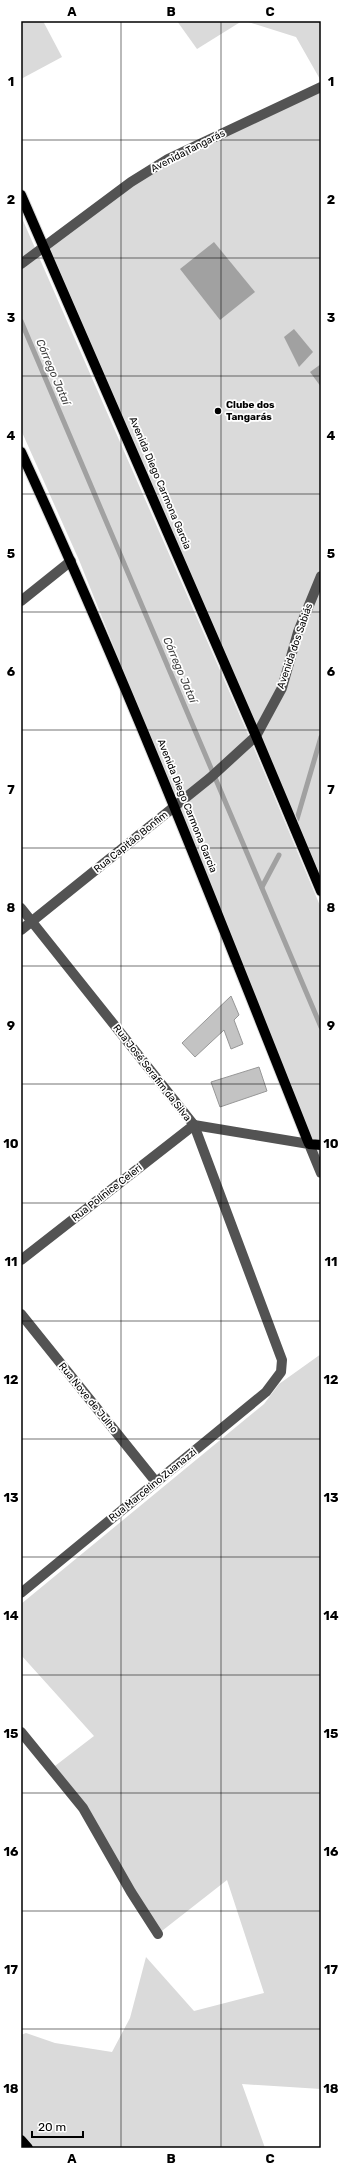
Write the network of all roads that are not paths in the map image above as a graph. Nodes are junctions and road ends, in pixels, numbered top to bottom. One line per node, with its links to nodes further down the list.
1 (321, 87): 3 (street, Avenida Tangarás)
2 (21, 195): 3 (main road, Avenida Diego Carmona Garcia)
3 (45, 246): 4 (street, Avenida Tangarás); 9 (main road, Avenida Diego Carmona Garcia)
4 (24, 262)
5 (21, 452): 6 (main road, Avenida Diego Carmona Garcia)
6 (71, 561): 8 (street); 10 (main road, Avenida Diego Carmona Garcia)
7 (321, 576): 9 (street, Avenida dos Sabiás)
8 (21, 601)
9 (256, 736): 10 (street, Rua Capitão Bonfim); 11 (main road, Avenida Diego Carmona Garcia)
10 (175, 807): 13 (street, Rua Capitão Bonfim); 16 (main road, Avenida Diego Carmona Garcia)
11 (321, 891)
12 (21, 908): 13 (street, Rua José Serafim da Silva)
13 (32, 921): 14 (street, Rua Capitão Bonfim); 15 (street, Rua José Serafim da Silva)
14 (21, 930)
15 (194, 1125): 16 (street); 19 (street, Rua Polinice Celeri); 21 (street, Rua José Serafim da Silva)
16 (309, 1144): 17 (main road); 18 (street, Avenida Diego Carmona Garcia)
17 (321, 1145)
18 (321, 1173)
19 (21, 1260)
20 (21, 1314): 22 (street, Rua Nove de Julho)
21 (281, 1372): 22 (street, Rua Marcelino Zuanazzi)
22 (156, 1482): 23 (street, Rua Marcelino Zuanazzi)
23 (21, 1593)
24 (21, 1732): 25 (street)
25 (158, 1934)
26 (21, 2140): 27 (main road)
27 (28, 2148)

